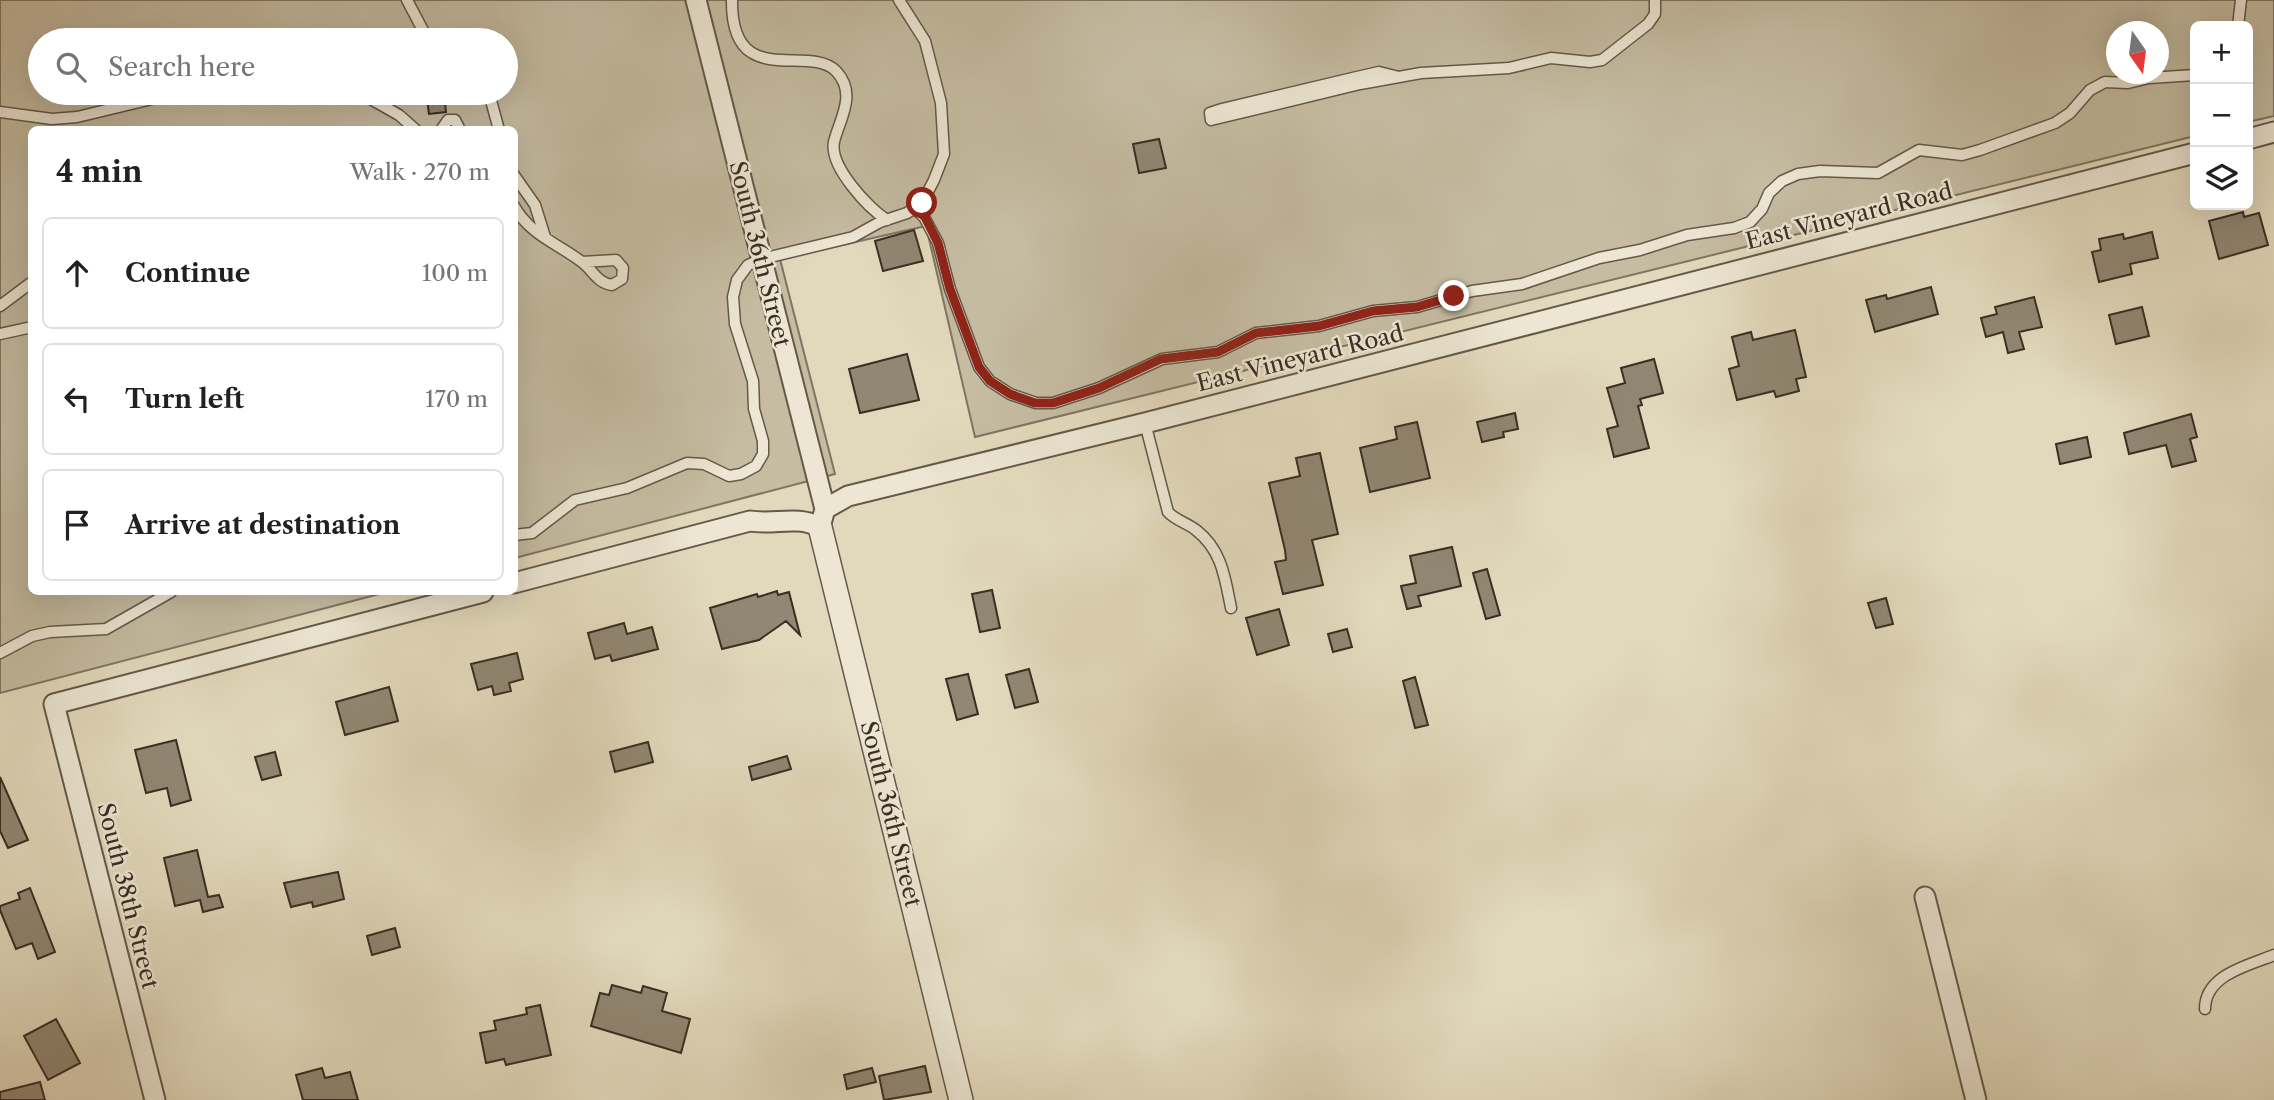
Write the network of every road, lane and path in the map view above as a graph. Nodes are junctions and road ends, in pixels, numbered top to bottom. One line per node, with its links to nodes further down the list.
1 (407, 0): 8 (lane)
2 (696, 0): 27 (street, South 36th Street)
3 (732, 0): 25 (lane)
4 (900, 0): 23 (lane)
5 (1655, 0): 10 (lane)
6 (2241, 0): 7 (lane)
7 (2239, 21)
8 (421, 28)
9 (2190, 76): 23 (lane)
10 (1399, 77): 10 (lane)
11 (127, 105): 14 (lane)
12 (381, 105): 15 (lane)
13 (492, 105): 18 (lane)
14 (0, 112)
15 (411, 126)
16 (444, 126): 17 (lane)
17 (458, 126)
18 (498, 126)
19 (2274, 132): 20 (street)
20 (2253, 138)
21 (2190, 154): 33 (street, East Vineyard Road)
22 (518, 181): 26 (lane)
23 (914, 208): 25 (lane)
24 (518, 211): 26 (lane)
25 (887, 220): 27 (lane)
26 (549, 243): 28 (lane)
27 (762, 259): 34 (street, South 36th Street); 35 (lane)
28 (582, 262)
29 (28, 285): 30 (lane)
30 (0, 306)
31 (28, 328): 32 (lane)
32 (0, 334)
33 (1144, 423): 34 (street, East Vineyard Road); 39 (lane)
34 (823, 518): 36 (street); 45 (street, South 36th Street)
35 (518, 535)
36 (518, 582)
37 (166, 595): 40 (lane)
38 (472, 595): 44 (street, South 38th Street)
39 (1231, 608)
40 (0, 653)
41 (1925, 897): 46 (street)
42 (2274, 955): 43 (lane)
43 (2205, 1009)
44 (155, 1100)
45 (961, 1100)
46 (1976, 1100)

